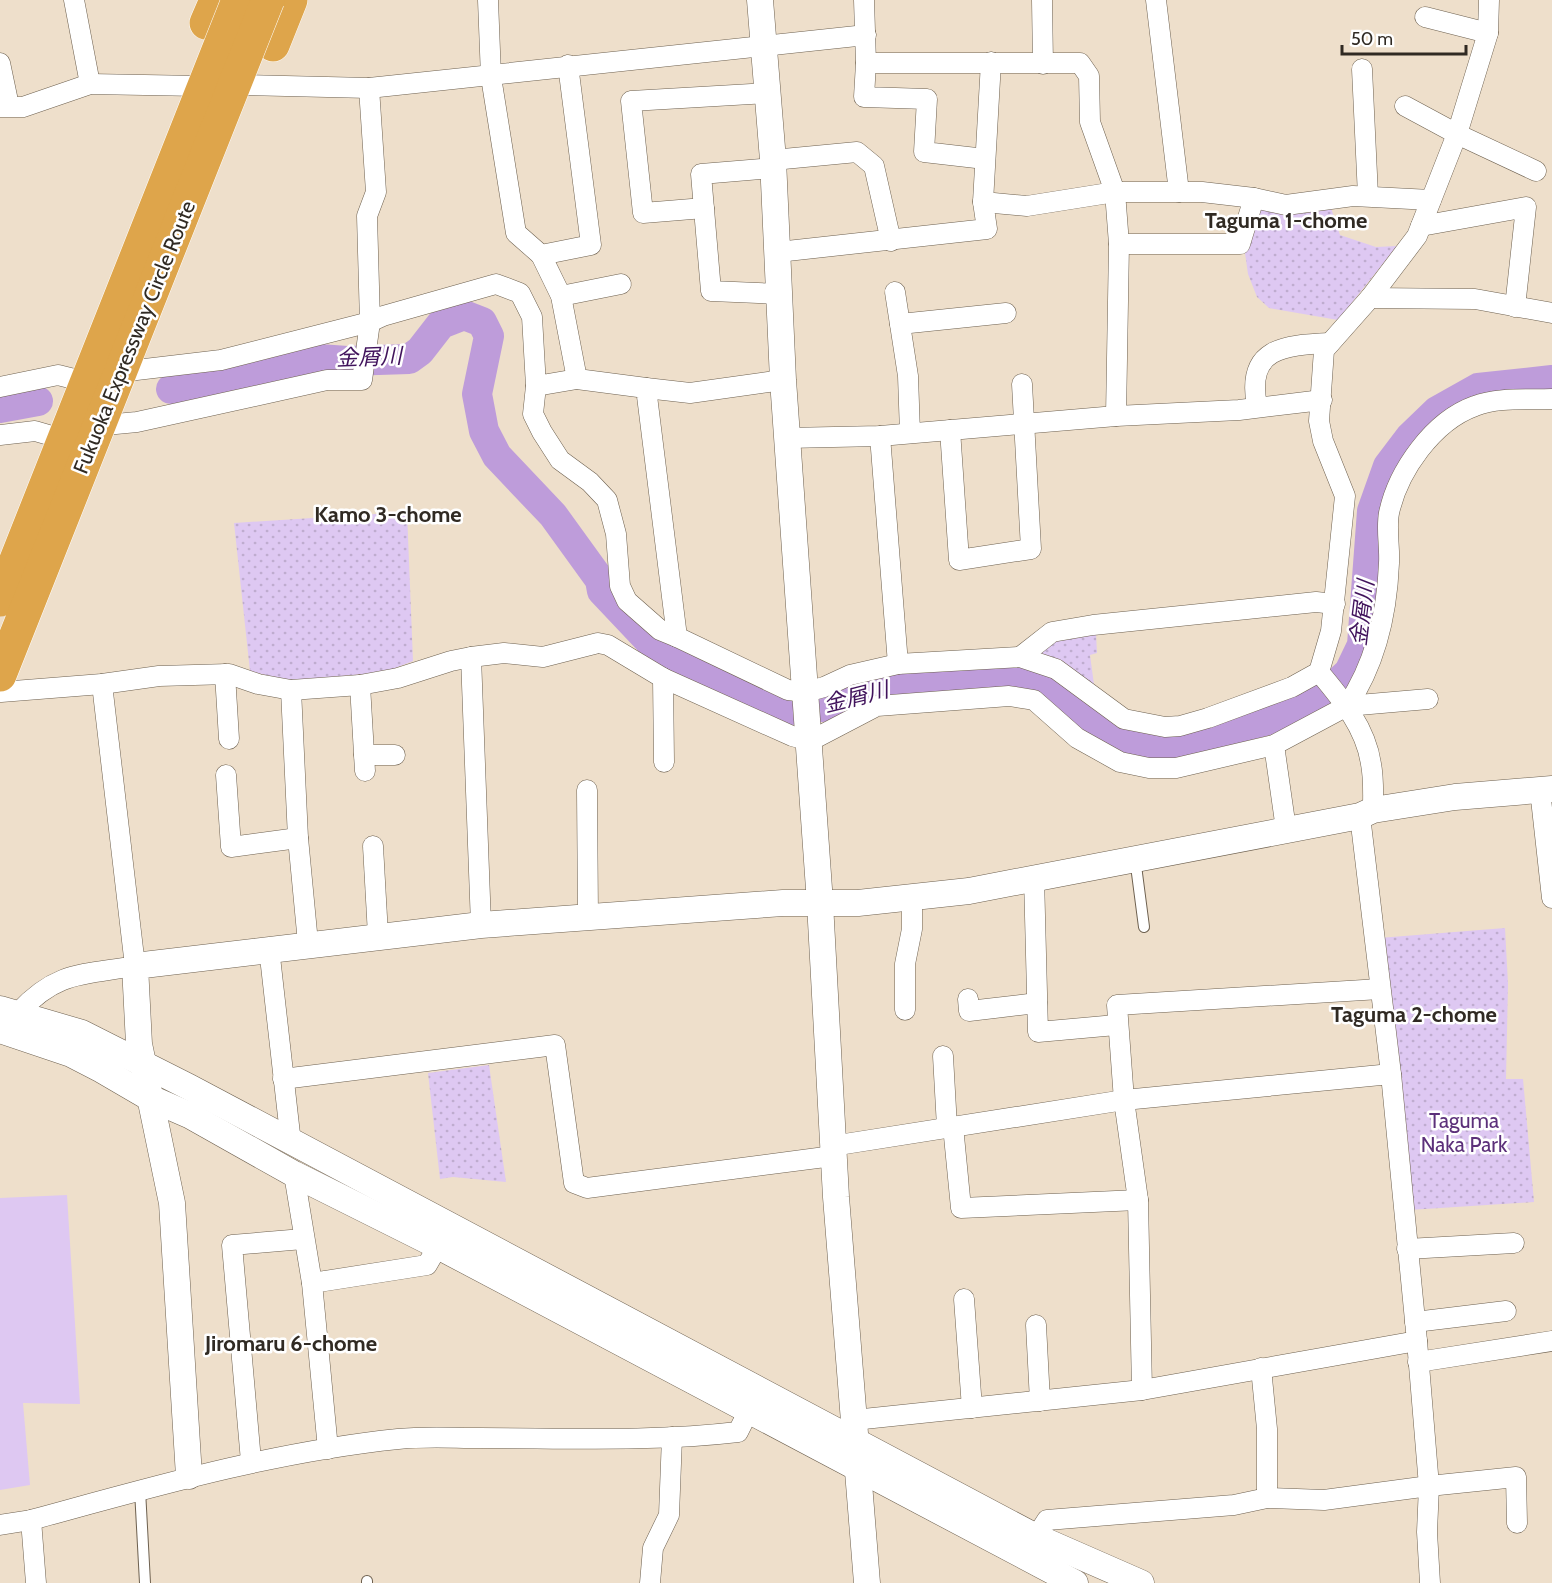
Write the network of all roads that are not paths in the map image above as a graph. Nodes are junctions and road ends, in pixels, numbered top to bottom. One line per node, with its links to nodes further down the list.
1 (74, 0): 23 (street)
2 (216, 0): 76 (highway, bridge)
3 (238, 0): 76 (highway, Fukuoka Expressway Circle Route, bridge)
4 (268, 0): 77 (highway, Fukuoka Expressway Circle Route, bridge)
5 (291, 0): 77 (highway, bridge)
6 (488, 0): 22 (street)
7 (760, 0): 15 (street)
8 (864, 0): 14 (street)
9 (1042, 0): 19 (street)
10 (1156, 0): 35 (street)
11 (1489, 0): 13 (street)
12 (1425, 17): 13 (street)
13 (1488, 33): 30 (street)
14 (866, 34): 15 (street); 18 (street)
15 (763, 46): 20 (street); 27 (street)
16 (991, 62): 18 (street); 19 (street); 31 (street)
17 (0, 63): 28 (street)
18 (866, 63): 31 (street)
19 (1043, 64): 34 (street)
20 (568, 66): 22 (street); 45 (street)
21 (1362, 69): 36 (street)
22 (490, 77): 26 (street); 45 (street)
23 (90, 84): 25 (street); 28 (street)
24 (241, 85): 25 (street); 26 (street)
25 (199, 86)
26 (369, 88): 55 (street)
27 (767, 93): 32 (street); 40 (street)
28 (4, 106)
29 (1405, 106): 30 (street)
30 (1457, 134): 33 (street); 38 (street)
31 (985, 159): 39 (street)
32 (773, 164): 40 (street); 42 (street); 44 (street)
33 (1536, 171)
34 (1115, 192): 35 (street); 39 (street); 43 (street)
35 (1179, 192): 37 (street)
36 (1368, 196): 37 (street); 38 (street)
37 (1254, 198): 43 (street)
38 (1431, 200): 41 (street)
39 (983, 202): 42 (street)
40 (704, 208): 48 (street)
41 (1421, 226): 50 (street); 51 (street)
42 (891, 240): 44 (street)
43 (1119, 244): 68 (street)
44 (778, 252): 48 (street)
45 (541, 255): 49 (street)
46 (621, 284): 49 (street)
47 (895, 292): 54 (street)
48 (780, 294): 59 (street)
49 (561, 296): 58 (street)
50 (1370, 298): 51 (street); 56 (street)
51 (1515, 307): 52 (street)
52 (1552, 313)
53 (1006, 314): 54 (street)
54 (900, 324): 72 (street)
55 (368, 332): 57 (street); 62 (street); 69 (street)
56 (1330, 343): 65 (street); 67 (street)
57 (128, 370)
58 (577, 379): 62 (street); 64 (street)
59 (783, 380): 64 (street); 75 (street)
60 (82, 381): 63 (street)
61 (1022, 384): 70 (street)
62 (536, 386): 80 (street)
63 (0, 387)
64 (646, 388): 80 (street)
65 (1322, 399): 67 (street); 79 (street)
66 (1552, 399): 94 (street)
67 (1257, 406): 68 (street)
68 (1116, 416): 70 (street)
69 (105, 425)
70 (1025, 426): 71 (street); 71 (street)
71 (950, 430): 72 (street)
72 (910, 433): 74 (street)
73 (0, 435): 76 (street)
74 (880, 436): 75 (street); 83 (street)
75 (788, 438): 92 (street)
76 (59, 445): 78 (highway, Fukuoka Expressway Circle Route, bridge)
77 (55, 535): 86 (highway, Fukuoka Expressway Circle Route, bridge)
78 (0, 600)
79 (1335, 604): 82 (street); 84 (street)
80 (677, 638): 92 (street)
81 (471, 657): 87 (street); 89 (street); 113 (street)
82 (1020, 657): 83 (street); 84 (street)
83 (898, 664): 92 (street)
84 (1319, 672): 94 (street)
85 (225, 674): 88 (street); 90 (street); 95 (street)
86 (0, 675)
87 (663, 678): 96 (street); 99 (street)
88 (102, 684): 91 (street); 118 (street)
89 (360, 685): 90 (street); 98 (street)
90 (291, 690): 105 (street)
91 (0, 692)
92 (806, 692): 96 (street)
93 (1428, 699): 94 (street)
94 (1347, 706): 97 (street); 103 (street)
95 (229, 739)
96 (810, 741): 97 (street); 111 (street)
97 (1274, 745): 104 (street)
98 (395, 755)
99 (664, 762)
100 (226, 774): 105 (street)
101 (587, 790): 112 (street)
102 (1546, 790): 103 (street); 110 (street)
103 (1367, 813): 104 (street); 119 (street)
104 (1286, 830): 107 (street)
105 (298, 838): 116 (street)
106 (373, 846): 115 (street)
107 (1135, 858): 108 (street); 114 (lane)
108 (1034, 878): 109 (street); 121 (street)
109 (912, 897): 111 (street); 122 (street)
110 (1552, 898)
111 (820, 903): 112 (street); 134 (street)
112 (588, 918): 113 (street)
113 (481, 925): 115 (street)
114 (1144, 927)
115 (378, 935): 116 (street)
116 (308, 943): 117 (street)
117 (269, 948): 118 (street); 129 (street)
118 (135, 966): 123 (street); 127 (street)
119 (1380, 989): 124 (street); 128 (street)
120 (968, 999): 121 (street)
121 (1037, 1003): 124 (street)
122 (905, 1010)
123 (10, 1011): 127 (street)
124 (1116, 1025): 131 (street)
125 (0, 1030): 130 (street)
126 (943, 1056): 132 (street)
127 (144, 1066): 130 (street); 133 (street)
128 (1391, 1074): 131 (street); 140 (street)
129 (283, 1079): 133 (street); 134 (street)
130 (150, 1098): 135 (street); 158 (street)
131 (1124, 1100): 132 (street); 136 (street)
132 (950, 1127): 134 (street); 136 (street)
133 (291, 1143): 153 (street)
134 (833, 1151): 153 (street)
135 (294, 1174): 137 (street); 139 (street)
136 (1138, 1200): 149 (street)
137 (303, 1239): 141 (street); 156 (street)
138 (1514, 1243): 140 (street)
139 (438, 1246): 141 (street); 152 (street)
140 (1407, 1249): 145 (street)
141 (312, 1283): 155 (street)
142 (964, 1299): 151 (street)
143 (1506, 1311): 145 (street)
144 (1036, 1325): 150 (street)
145 (1416, 1332): 147 (street); 148 (street)
146 (1552, 1341): 147 (street)
147 (1418, 1362): 159 (street)
148 (1261, 1368): 149 (street); 161 (street)
149 (1142, 1390): 150 (street)
150 (1040, 1401): 151 (street)
151 (972, 1408): 153 (street)
152 (748, 1412): 154 (street); 157 (street)
153 (855, 1431): 157 (street); 165 (street)
154 (672, 1437): 155 (street); 168 (street)
155 (328, 1449): 156 (street)
156 (251, 1461): 158 (street)
157 (860, 1470): 169 (street); 170 (street)
158 (189, 1476): 160 (street)
159 (1429, 1486): 161 (street); 163 (street); 172 (street)
160 (140, 1490): 162 (street); 167 (lane)
161 (1267, 1498): 165 (street)
162 (31, 1520): 164 (street); 166 (street)
163 (1517, 1523)
164 (0, 1525)
165 (1036, 1537): 171 (street)
166 (36, 1583)
167 (145, 1583)
168 (650, 1583)
169 (867, 1583)
170 (1075, 1583)
171 (1141, 1583)
172 (1430, 1583)

